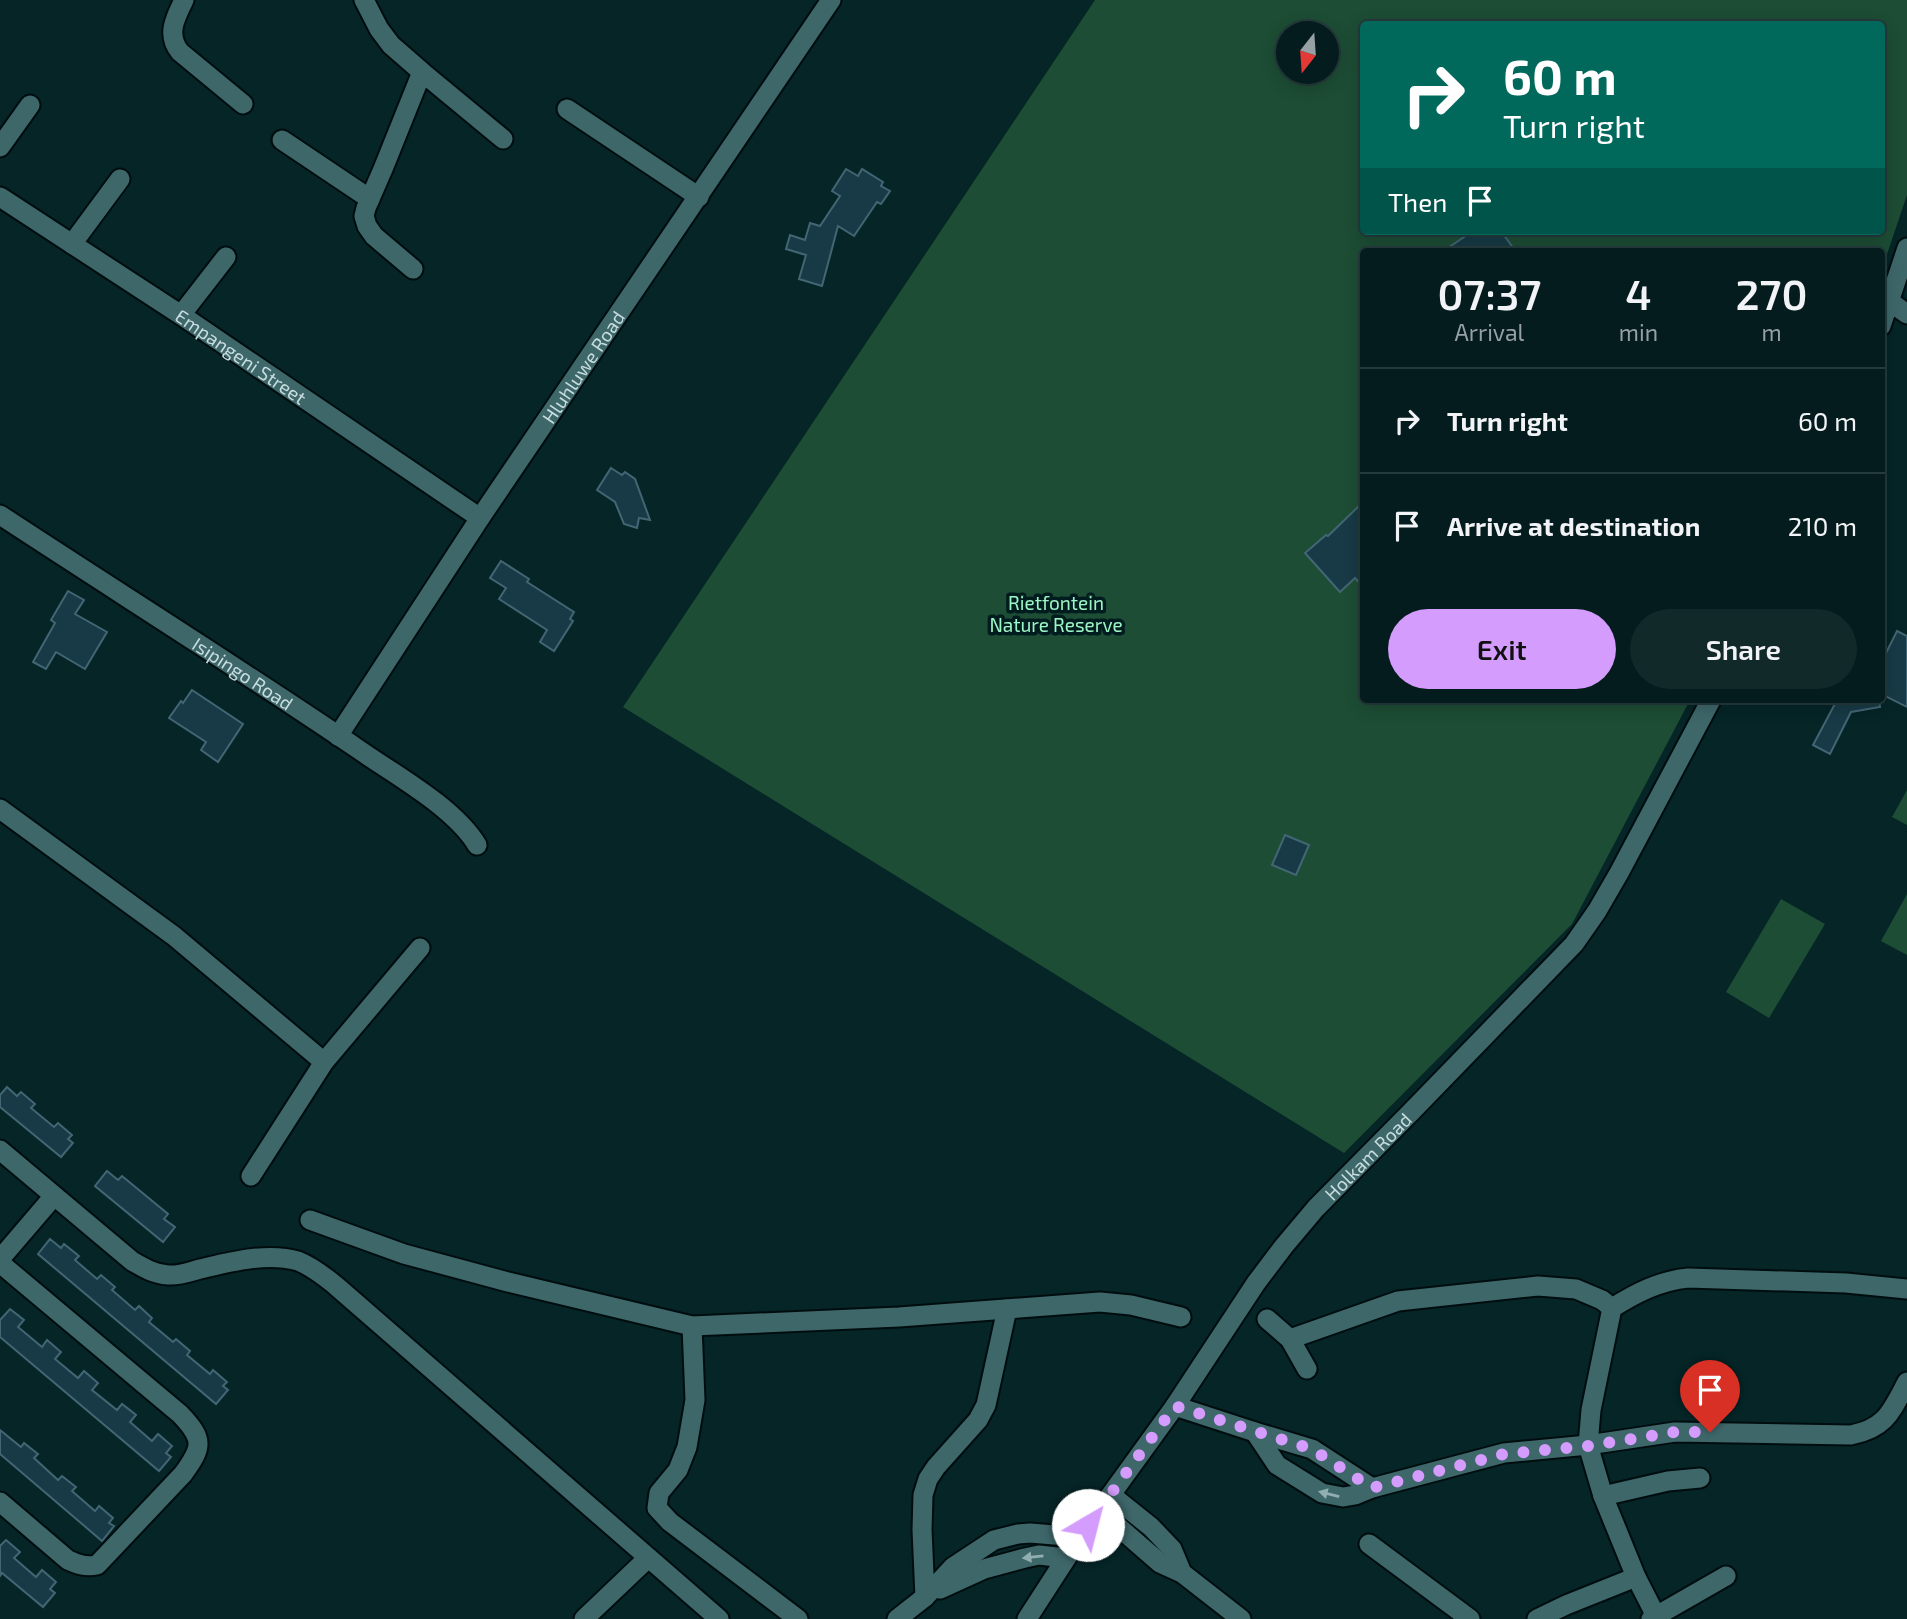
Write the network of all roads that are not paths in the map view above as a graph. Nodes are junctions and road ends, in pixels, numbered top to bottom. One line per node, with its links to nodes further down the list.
1 (184, 0): 5 (street)
2 (364, 0): 4 (street)
3 (831, 0): 13 (street, Hluhluwe Road)
4 (422, 72): 8 (street); 14 (street)
5 (243, 104)
6 (30, 105): 10 (street)
7 (567, 109): 13 (street)
8 (503, 139)
9 (282, 140): 14 (street)
10 (0, 147)
11 (120, 179): 15 (street)
12 (0, 197): 15 (street, Empangeni Street)
13 (699, 197): 24 (street, Hluhluwe Road)
14 (370, 199): 18 (street)
15 (72, 244): 22 (street, Empangeni Street)
16 (1907, 248): 19 (street)
17 (226, 257): 22 (street)
18 (413, 269)
19 (1889, 302): 20 (street); 21 (street)
20 (1885, 314)
21 (1907, 314)
22 (181, 315): 24 (street, Empangeni Street)
23 (0, 515): 26 (street, Isipingo Road)
24 (480, 518): 26 (street, Hluhluwe Road)
25 (1709, 703): 45 (street, Holkam Road)
26 (338, 736): 28 (street, Isipingo Road)
27 (0, 809): 30 (street)
28 (477, 845)
29 (420, 948): 30 (street)
30 (324, 1062): 32 (street)
31 (0, 1150): 33 (street)
32 (251, 1176)
33 (54, 1196): 35 (street); 55 (street)
34 (310, 1220): 41 (street)
35 (0, 1261): 52 (street)
36 (1907, 1289): 37 (street)
37 (1612, 1308): 42 (street); 47 (street)
38 (1007, 1309): 39 (street); 41 (street); 60 (street)
39 (1181, 1317)
40 (1267, 1319): 42 (street)
41 (692, 1325): 64 (street)
42 (1290, 1339): 43 (street)
43 (1307, 1369)
44 (1907, 1382): 47 (street)
45 (1175, 1406): 46 (street); 50 (street, Holkam Road)
46 (1255, 1432): 49 (street); 49 (street, one-way to 46)
47 (1588, 1446): 49 (street); 51 (street)
48 (1700, 1478): 51 (street)
49 (1372, 1488)
50 (1110, 1496): 53 (street, Holkam Road); 57 (street); 57 (street)
51 (1603, 1496): 59 (street)
52 (0, 1502)
53 (1078, 1540): 56 (street, Holkam Road); 60 (street)
54 (1369, 1544): 68 (street)
55 (648, 1558): 62 (street); 63 (street)
56 (1065, 1558): 60 (street, one-way to 60); 66 (street, Holkam Road)
57 (1182, 1573): 67 (street)
58 (1726, 1576): 61 (street)
59 (1636, 1577): 61 (street); 69 (street)
60 (925, 1597): 65 (street)
61 (1653, 1617)
62 (584, 1619)
63 (719, 1619)
64 (798, 1619)
65 (897, 1619)
66 (1027, 1619)
67 (1241, 1619)
68 (1470, 1619)
69 (1537, 1619)

